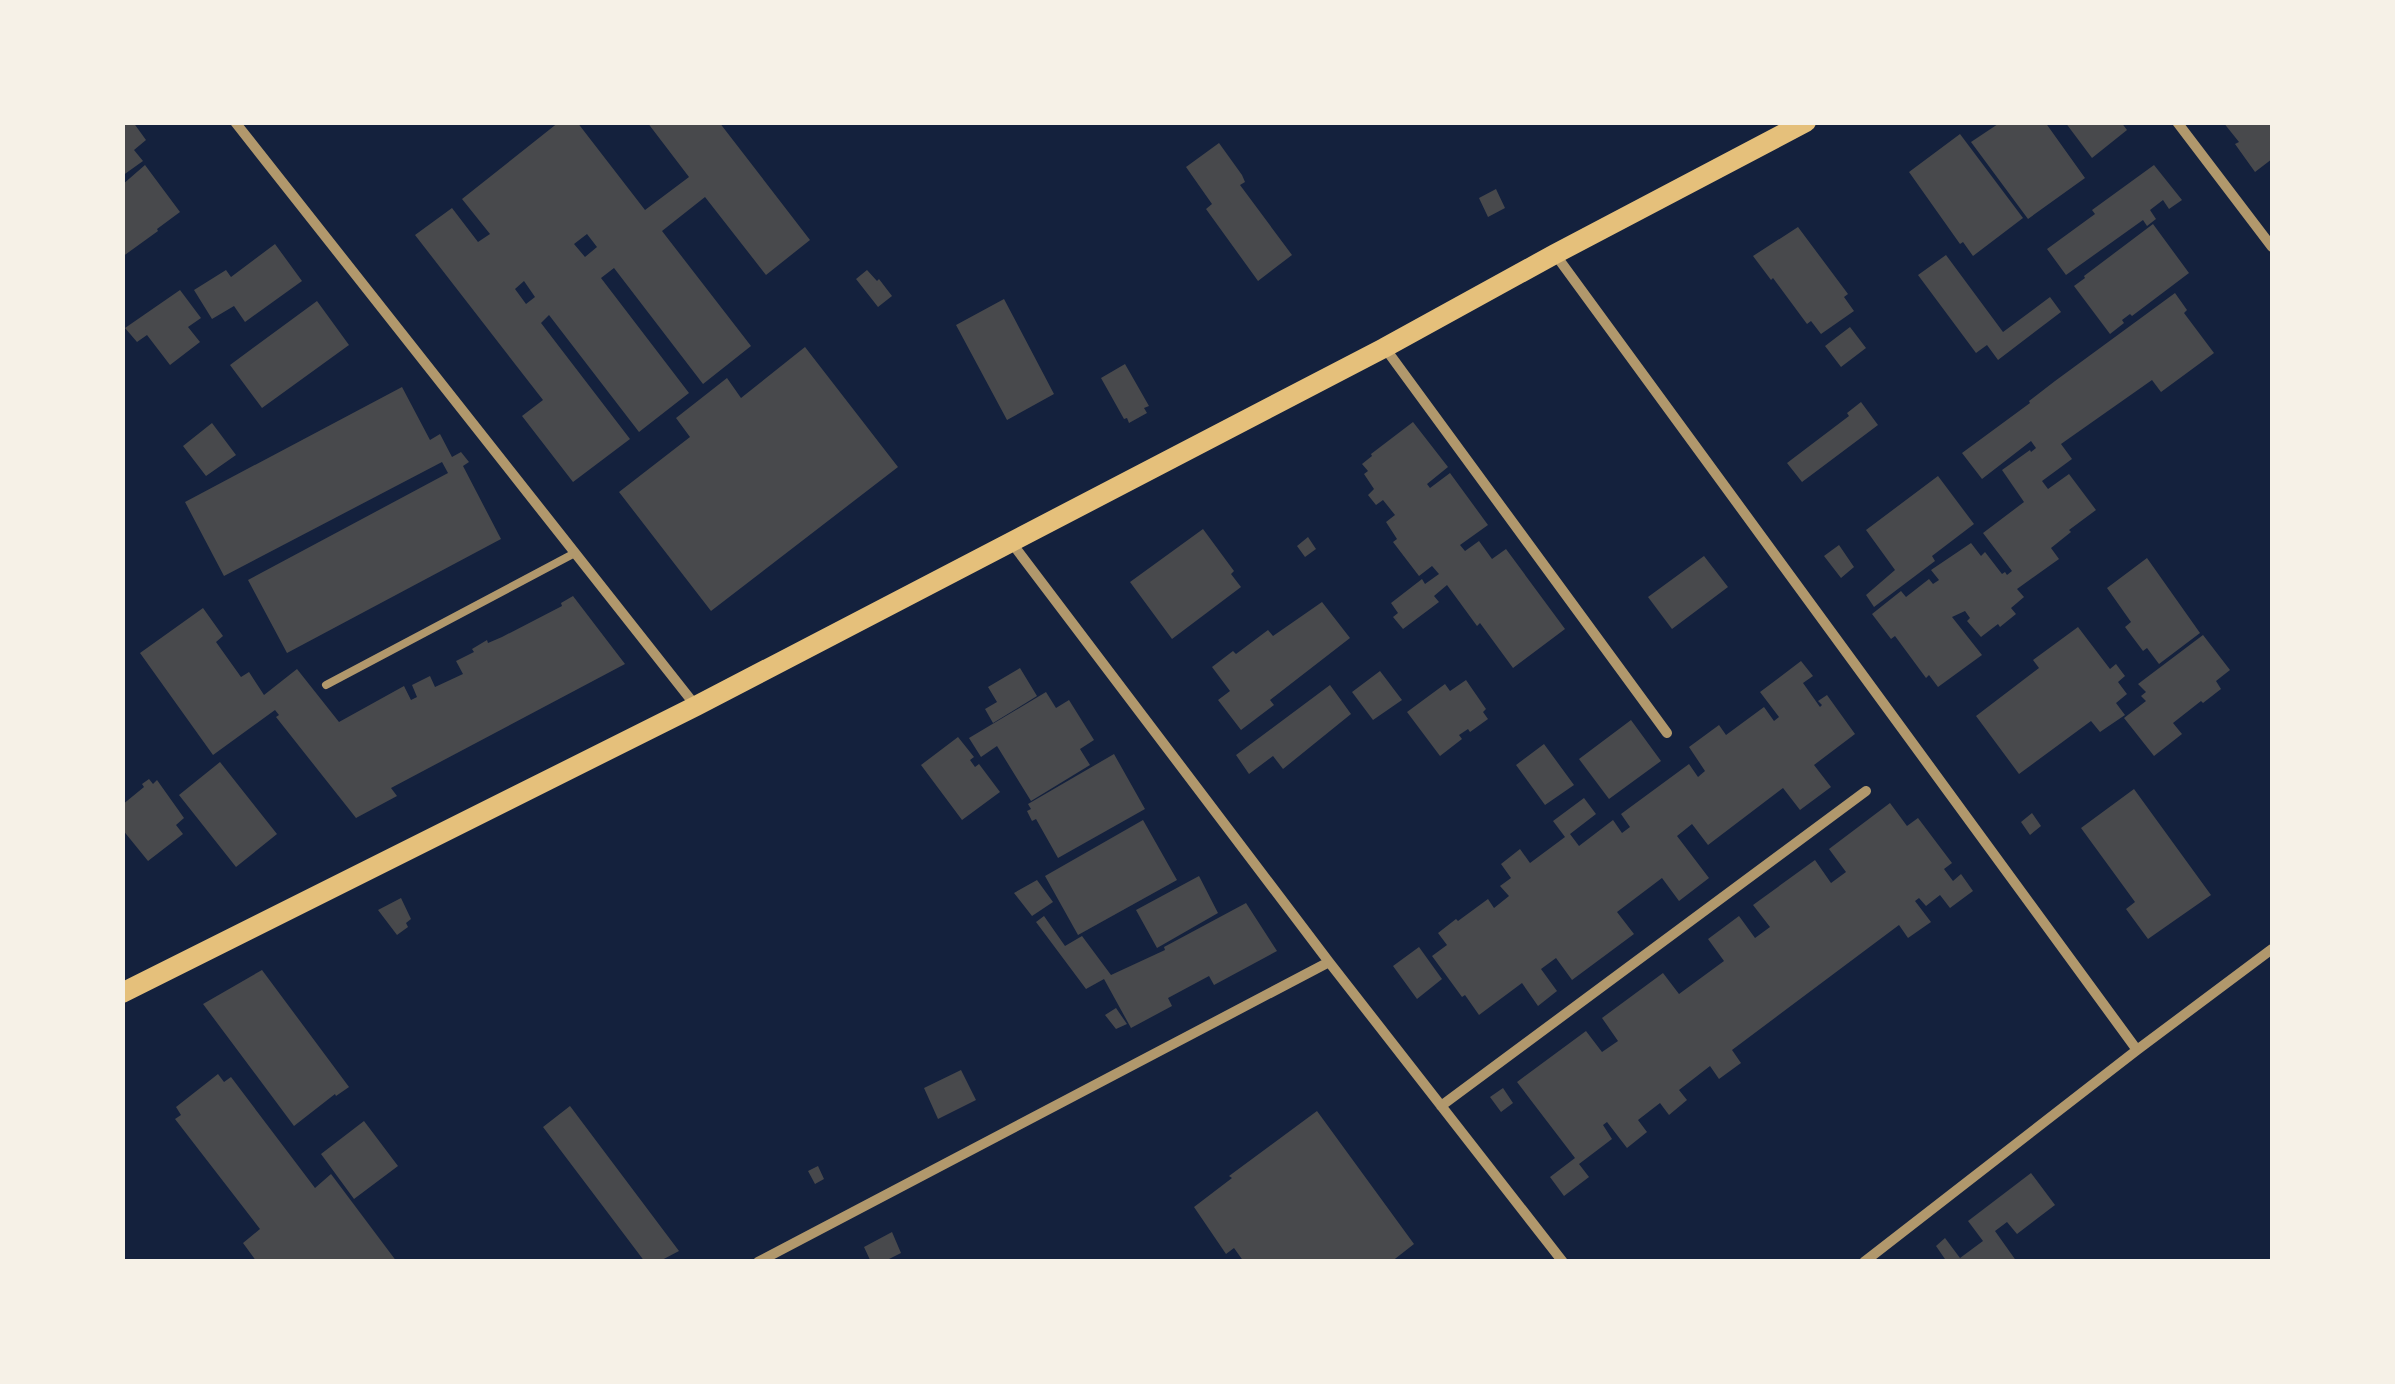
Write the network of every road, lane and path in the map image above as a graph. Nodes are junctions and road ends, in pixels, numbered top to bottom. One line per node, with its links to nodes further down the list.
1 (234, 122): 8 (street)
2 (1806, 122): 5 (main road)
3 (2177, 122): 4 (street)
4 (2272, 246)
5 (1555, 254): 6 (main road); 16 (street)
6 (1384, 348): 7 (main road); 11 (street)
7 (1011, 542): 10 (main road); 14 (street)
8 (573, 554): 9 (lane); 10 (street)
9 (326, 685)
10 (696, 706): 15 (main road)
11 (1667, 732)
12 (1866, 791): 17 (street)
13 (2272, 949): 16 (street)
14 (1329, 962): 17 (street); 18 (street)
15 (122, 993)
16 (2137, 1050): 20 (street)
17 (1440, 1106): 19 (street)
18 (758, 1262)
19 (1563, 1262)
20 (1864, 1262)

